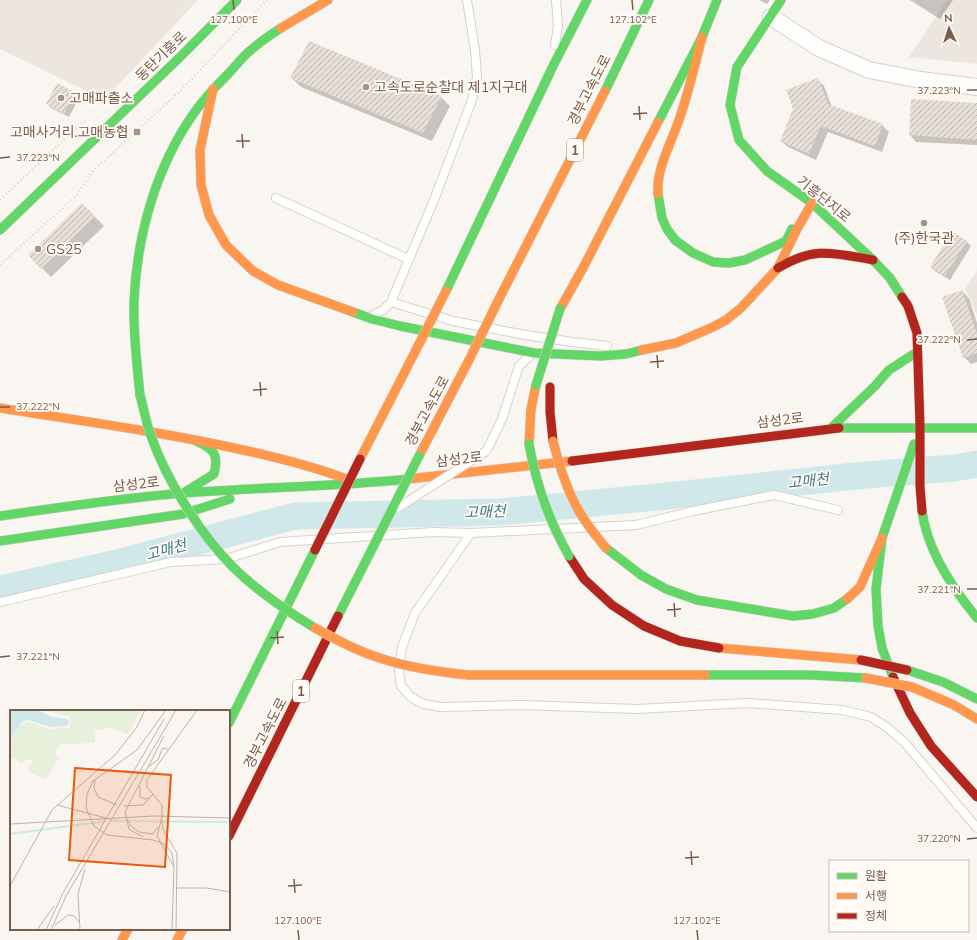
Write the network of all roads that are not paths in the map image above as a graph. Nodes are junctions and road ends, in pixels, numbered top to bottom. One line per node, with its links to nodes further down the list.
1 (237, 0): 18 (main road, 동탄기흥로)
2 (319, 0): 10 (main road)
3 (328, 0): 10 (main road)
4 (467, 0): 20 (lane)
5 (556, 0): 13 (lane)
6 (586, 0): 13 (main road)
7 (649, 0): 43 (main road, 경부고속도로 / 1, bridge)
8 (717, 0): 12 (main road)
9 (781, 0): 11 (main road, 기흥단지로)
10 (299, 16): 15 (main road)
11 (771, 17): 14 (street); 17 (main road, 기흥단지로)
12 (702, 37): 19 (main road); 24 (main road)
13 (553, 66): 54 (main road, bridge)
14 (977, 87)
15 (213, 89): 25 (main road); 53 (main road, bridge)
16 (276, 198): 20 (lane)
17 (812, 204): 19 (main road); 21 (main road, 기흥단지로); 22 (main road)
18 (0, 230)
19 (786, 241): 23 (lane)
20 (408, 259): 23 (lane)
21 (873, 260): 22 (main road); 27 (main road, 기흥단지로)
22 (778, 268): 28 (main road)
23 (391, 302): 25 (lane); 26 (lane)
24 (565, 310): 29 (main road); 52 (main road, bridge)
25 (363, 316): 26 (main road)
26 (397, 326): 28 (main road)
27 (917, 352): 32 (main road); 33 (main road, 기흥단지로)
28 (534, 353): 43 (lane, bridge)
29 (554, 366)
30 (551, 383): 48 (main road, bridge)
31 (0, 408): 35 (main road)
32 (831, 428): 33 (main road, 삼성2로); 37 (main road, 삼성2로)
33 (920, 428): 34 (main road, 삼성2로); 36 (main road)
34 (977, 428)
35 (193, 440): 37 (main road); 39 (main road)
36 (916, 451): 44 (main road); 46 (main road)
37 (360, 484): 38 (main road, 삼성2로)
38 (263, 488): 39 (main road, 삼성2로); 49 (main road)
39 (183, 493): 45 (main road, 삼성2로)
40 (900, 509): 46 (main road)
41 (912, 509): 44 (main road)
42 (838, 510): 47 (lane)
43 (389, 514): 57 (main road, 경부고속도로 / 1, bridge)
44 (922, 515): 51 (main road)
45 (0, 516)
46 (890, 516): 48 (main road)
47 (471, 533): 50 (lane); 56 (lane)
48 (882, 538): 55 (main road)
49 (0, 541)
50 (0, 602)
51 (977, 618)
52 (977, 700)
53 (977, 720)
54 (230, 721)
55 (977, 796)
56 (977, 828)
57 (230, 834)
58 (127, 930): 60 (main road)
59 (182, 930): 61 (main road)
60 (122, 940)
61 (177, 940)

